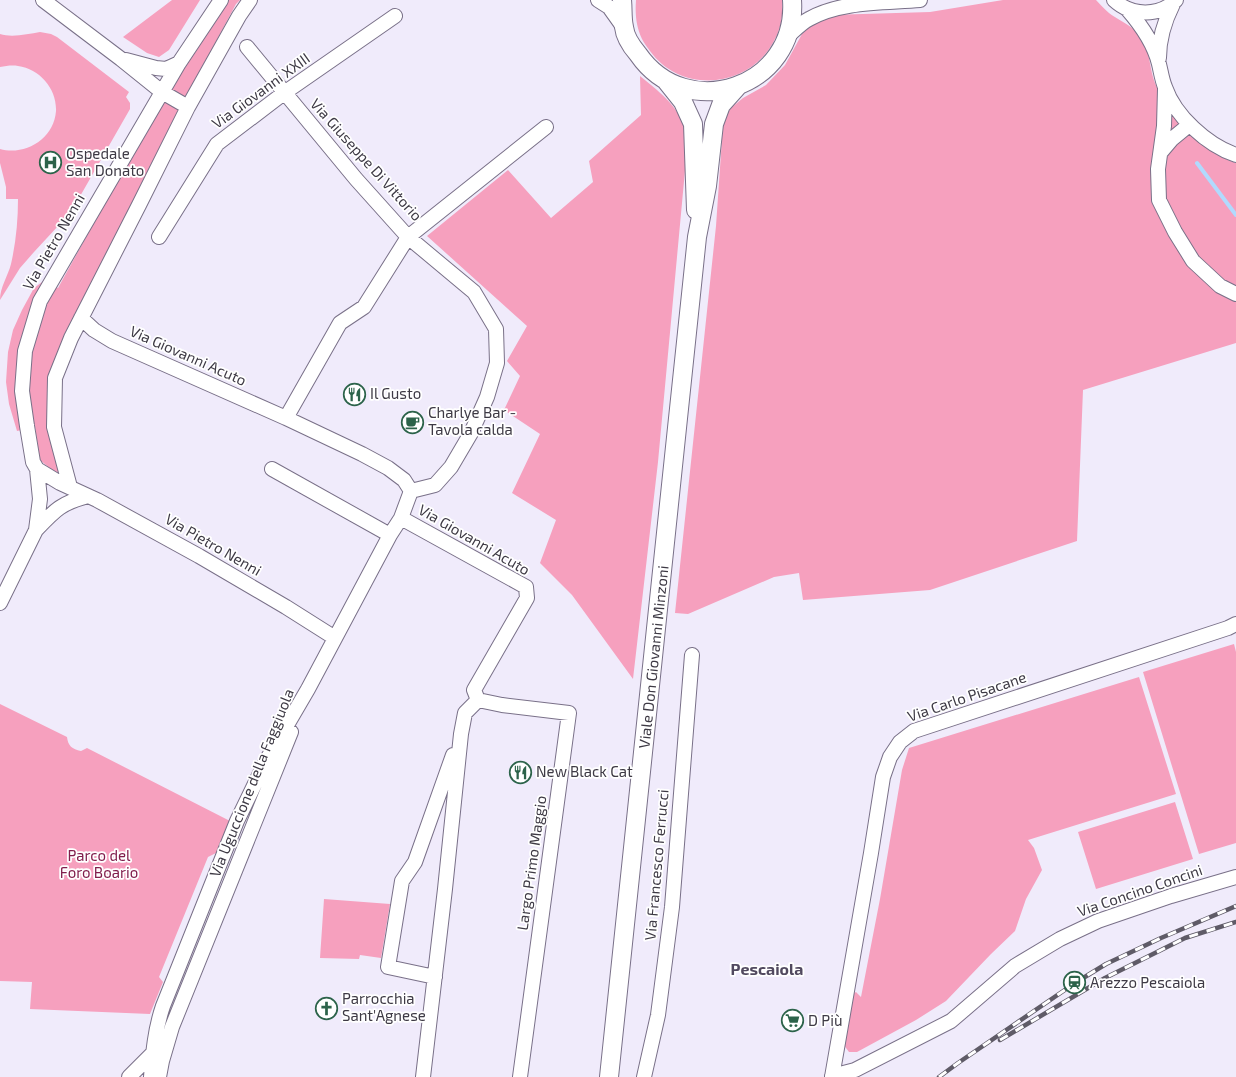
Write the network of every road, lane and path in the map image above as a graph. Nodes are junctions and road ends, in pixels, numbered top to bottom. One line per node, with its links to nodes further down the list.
1 (45, 0): 16 (street)
2 (221, 0): 18 (street, Via Pietro Nenni)
3 (250, 0): 24 (street)
4 (598, 0): 13 (street)
5 (622, 0): 13 (main road)
6 (792, 0): 14 (main road)
7 (839, 0): 11 (street)
8 (920, 0): 11 (street)
9 (1174, 2): 10 (street); 17 (street)
10 (1117, 3): 17 (street)
11 (863, 4): 14 (street)
12 (395, 16): 23 (street, Via Giovanni XXIII)
13 (624, 28): 19 (main road)
14 (787, 37): 20 (main road)
15 (247, 47): 23 (street, Via Giuseppe Di Vittorio)
16 (121, 59): 18 (street); 22 (street)
17 (1159, 62): 21 (street)
18 (179, 63): 22 (street, Via Pietro Nenni)
19 (666, 81): 20 (main road); 31 (main road, Viale Don Giovanni Minzoni)
20 (738, 86): 31 (main road, Viale Don Giovanni Minzoni)
21 (1165, 89): 25 (street); 27 (street)
22 (162, 92): 24 (street); 35 (street, Via Pietro Nenni)
23 (284, 93): 29 (street, Via Giovanni XXIII); 30 (street, Via Giuseppe Di Vittorio)
24 (188, 107): 33 (street)
25 (1189, 125): 27 (street); 28 (street)
26 (546, 127): 30 (street, Via Giuseppe Di Vittorio)
27 (1161, 152): 32 (street)
28 (1236, 155)
29 (159, 237)
30 (408, 237): 34 (street); 38 (street, Via Giovanni Acuto)
31 (697, 237): 58 (main road, Viale Don Giovanni Minzoni)
32 (1236, 294)
33 (81, 318): 34 (street, Via Giovanni Acuto); 37 (street)
34 (286, 418): 38 (street, Via Giovanni Acuto)
35 (37, 469): 37 (street, Via Pietro Nenni); 41 (street)
36 (272, 469): 42 (street)
37 (70, 487): 39 (street, Via Pietro Nenni)
38 (412, 491): 40 (street, Via Giovanni Acuto)
39 (88, 496): 41 (street); 45 (street, Via Pietro Nenni)
40 (401, 518): 42 (street, Via Giovanni Acuto); 47 (street, Via Giovanni Acuto)
41 (36, 530): 43 (street)
42 (390, 535): 45 (street, Via Giovanni Acuto)
43 (0, 603)
44 (1236, 624): 60 (street, Via Carlo Pisacane)
45 (335, 638): 51 (street, Via Uguccione della Faggiuola)
46 (692, 655): 59 (street, Via Francesco Ferrucci)
47 (478, 700): 48 (street); 57 (street, Largo Primo Maggio)
48 (461, 734): 50 (street); 50 (street)
49 (1236, 877): 60 (street, Via Concino Concini)
50 (435, 977): 56 (street)
51 (157, 1057): 52 (street); 53 (street, Via Uguccione della Faggiuola); 54 (street, Via Uguccione della Faggiuola); 55 (street)
52 (129, 1077)
53 (151, 1077)
54 (160, 1077)
55 (168, 1077)
56 (423, 1077)
57 (520, 1077)
58 (609, 1077)
59 (644, 1077)
60 (832, 1077)

